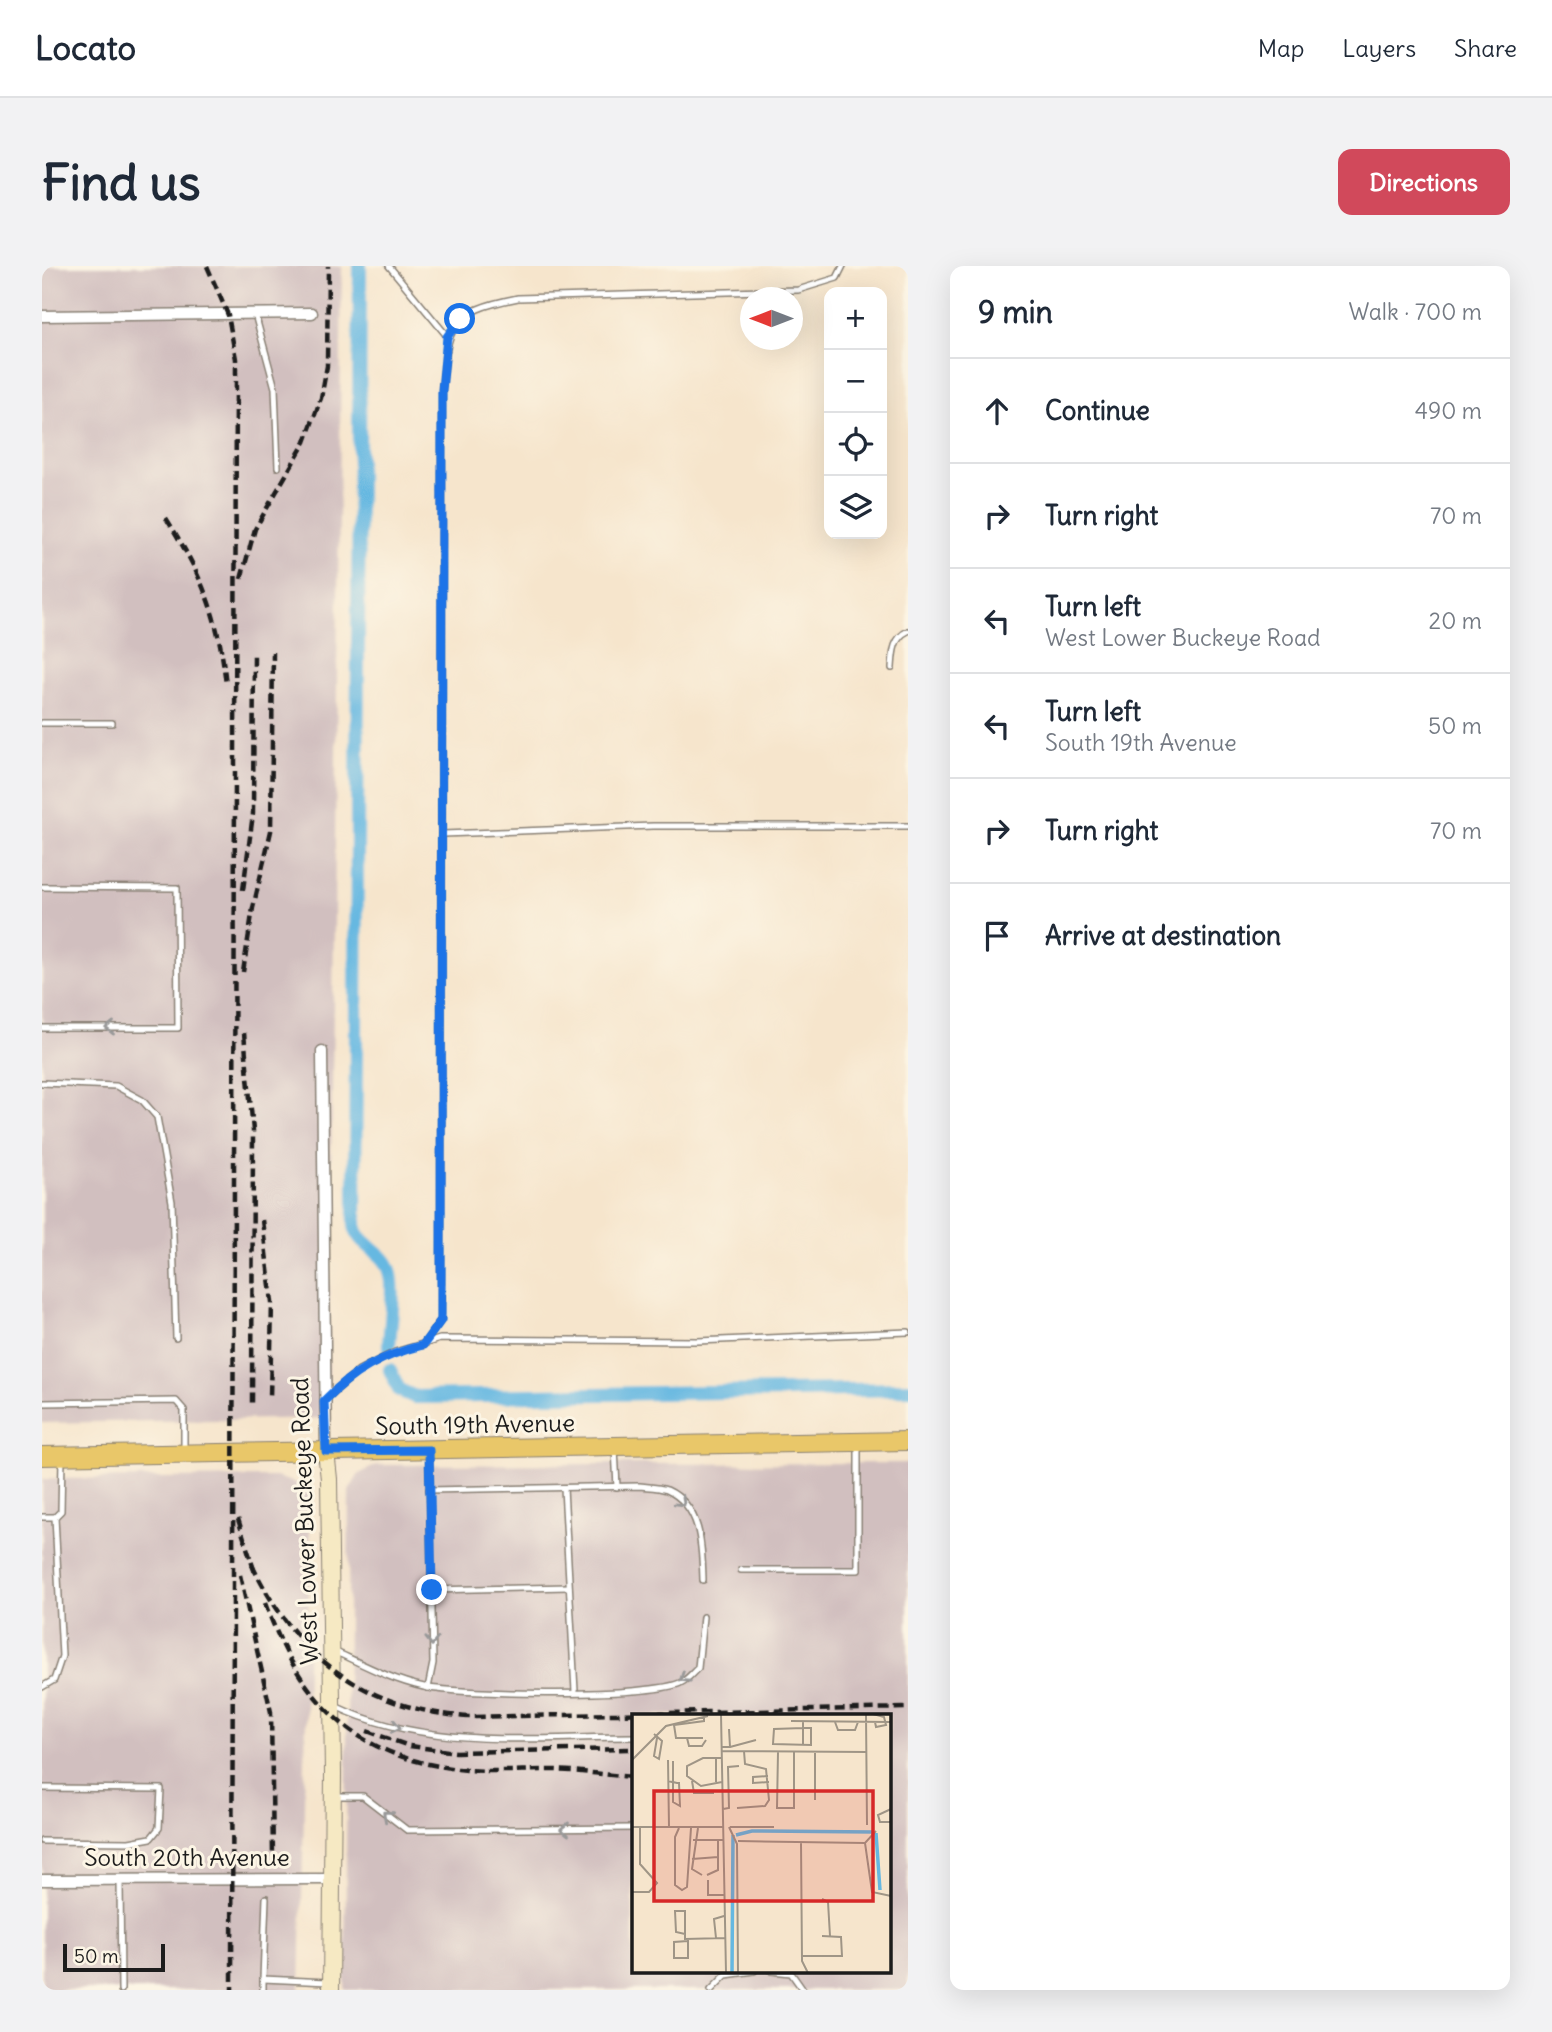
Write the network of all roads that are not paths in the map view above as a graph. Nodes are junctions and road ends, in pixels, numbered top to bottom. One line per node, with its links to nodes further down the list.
1 (390, 266): 6 (lane)
2 (844, 266): 6 (lane)
3 (313, 313): 4 (street)
4 (255, 314): 5 (street); 7 (lane)
5 (42, 316)
6 (447, 337): 13 (lane)
7 (278, 467)
8 (908, 631): 9 (lane)
9 (892, 668)
10 (42, 723): 11 (lane)
11 (112, 723)
12 (908, 825): 13 (lane)
13 (443, 834): 20 (lane)
14 (42, 887): 15 (lane, one-way to 15)
15 (42, 1028)
16 (321, 1051): 21 (street, West Lower Buckeye Road)
17 (42, 1083): 19 (lane)
18 (908, 1332): 20 (lane)
19 (176, 1338)
20 (423, 1345): 21 (lane)
21 (324, 1401): 27 (street, West Lower Buckeye Road)
22 (42, 1404): 28 (lane)
23 (908, 1441): 24 (main road, South 19th Avenue)
24 (858, 1442): 25 (main road, South 19th Avenue); 36 (lane)
25 (615, 1447): 26 (main road, South 19th Avenue); 31 (lane)
26 (429, 1450): 27 (main road, South 19th Avenue); 33 (lane)
27 (326, 1451): 28 (main road, South 19th Avenue); 41 (main road, West Lower Buckeye Road)
28 (184, 1453): 30 (main road, South 19th Avenue)
29 (42, 1456): 30 (main road, South 19th Avenue)
30 (62, 1456): 35 (lane)
31 (617, 1487): 32 (lane); 37 (lane, one-way to 37)
32 (564, 1488): 33 (lane); 38 (lane)
33 (429, 1490): 39 (lane)
34 (42, 1517): 35 (lane)
35 (55, 1517): 42 (lane)
36 (741, 1570)
37 (703, 1580)
38 (569, 1587): 39 (lane); 44 (lane)
39 (432, 1590): 43 (lane, one-way to 43)
40 (703, 1617): 44 (lane, one-way to 44)
41 (331, 1650): 43 (lane); 45 (main road, West Lower Buckeye Road)
42 (42, 1687)
43 (428, 1688): 44 (lane)
44 (575, 1691)
45 (332, 1704): 46 (lane, one-way to 46); 48 (main road, West Lower Buckeye Road)
46 (632, 1737)
47 (42, 1788): 50 (lane)
48 (333, 1796): 49 (lane, one-way to 48); 51 (main road, West Lower Buckeye Road)
49 (632, 1828)
50 (42, 1841)
51 (333, 1878): 53 (street, South 20th Avenue); 58 (main road, West Lower Buckeye Road)
52 (42, 1880): 53 (street, South 20th Avenue)
53 (120, 1880): 59 (lane)
54 (266, 1898): 57 (lane)
55 (747, 1972): 61 (lane)
56 (781, 1972): 62 (lane)
57 (263, 1979): 58 (lane); 60 (lane)
58 (331, 1986)
59 (121, 1990)
60 (263, 1990)
61 (711, 1990)
62 (803, 1990)

